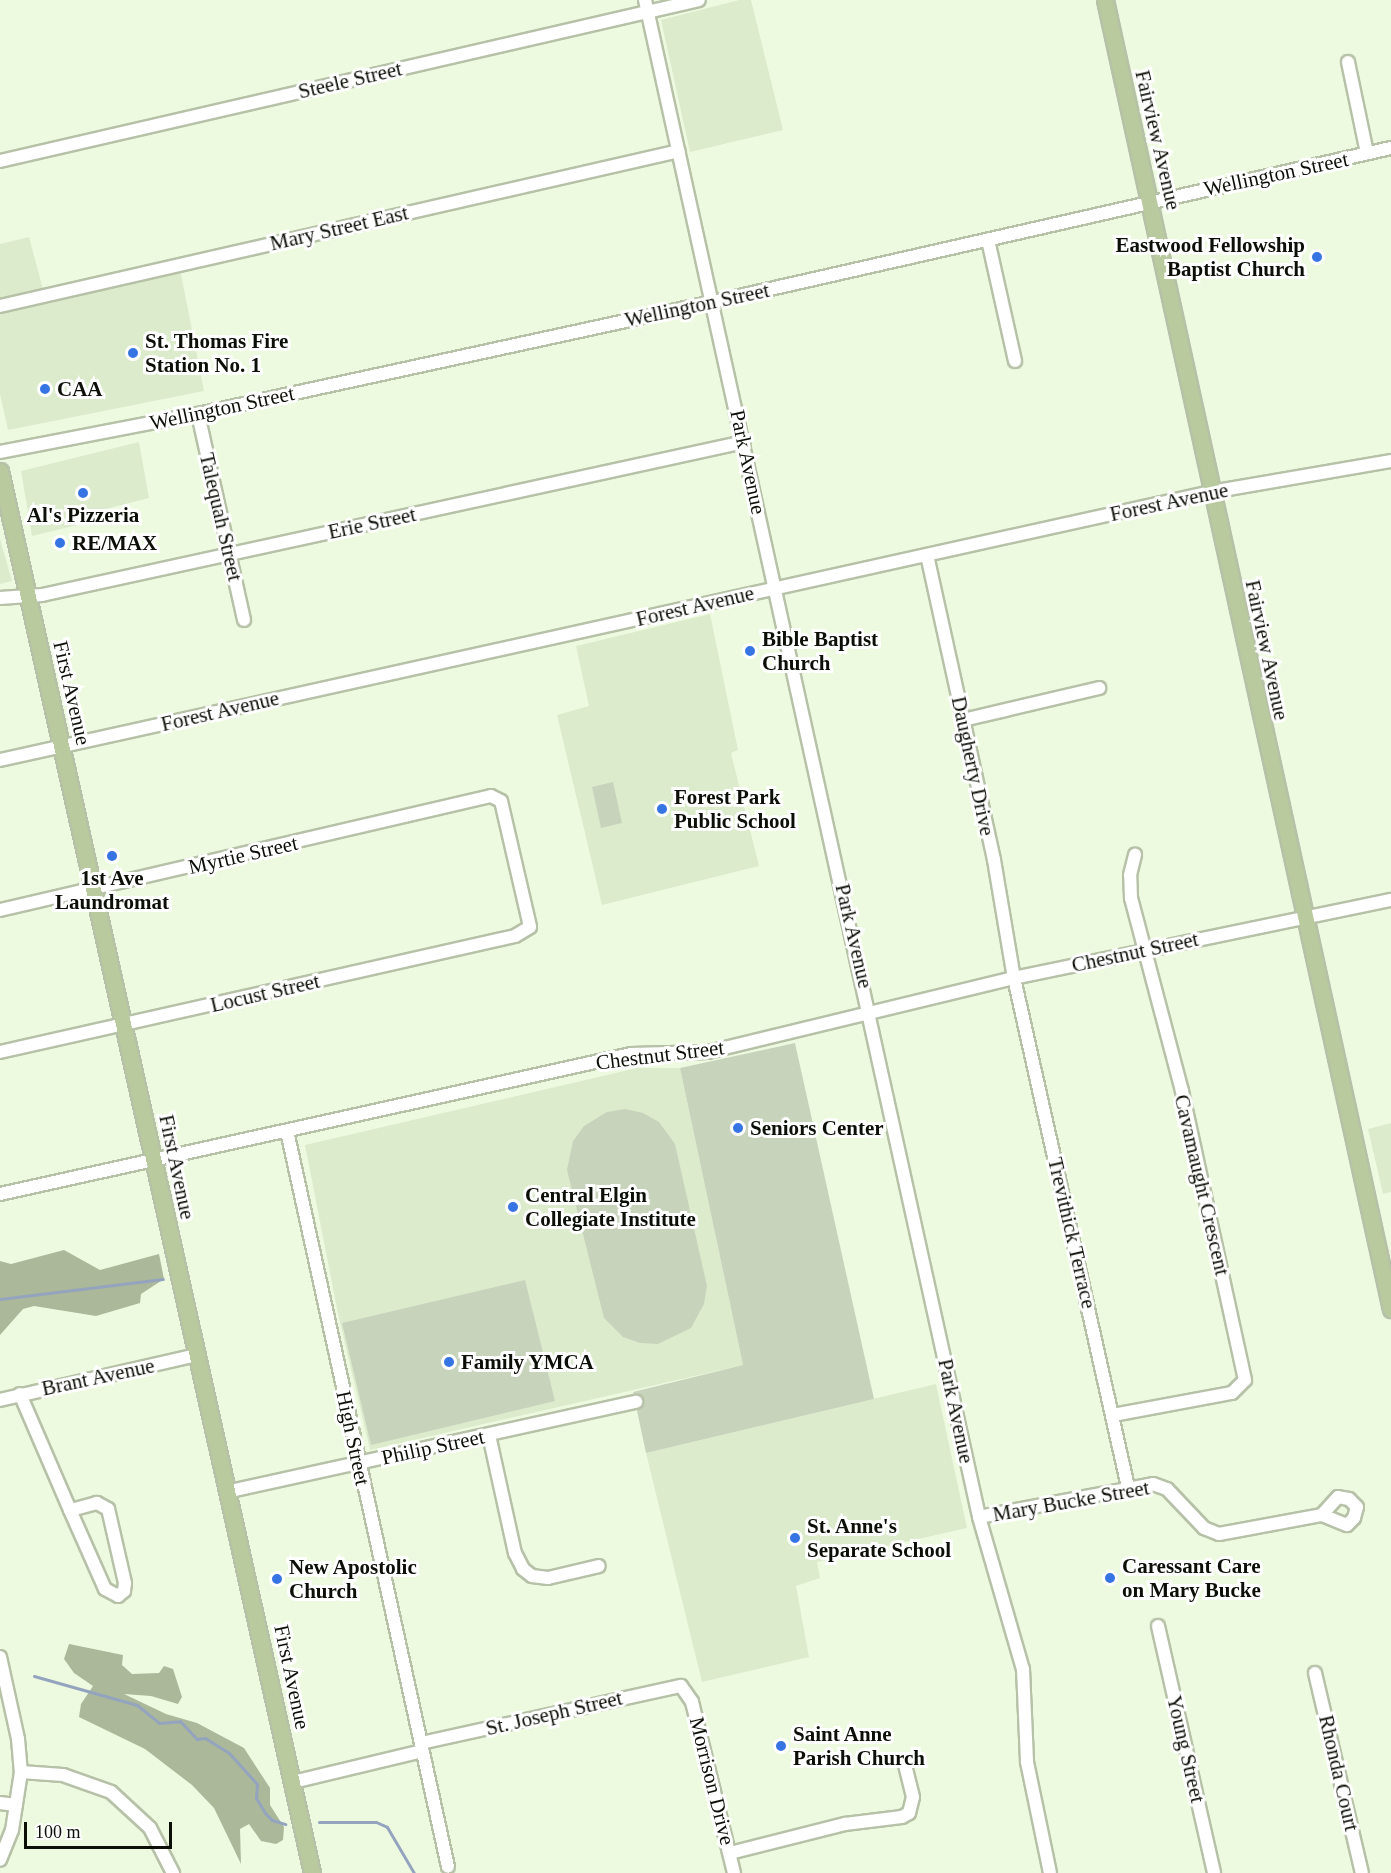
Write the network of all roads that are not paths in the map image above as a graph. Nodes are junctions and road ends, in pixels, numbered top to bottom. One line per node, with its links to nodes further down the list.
1 (699, 0): 3 (street, Steele Street)
2 (1105, 0): 9 (main road, Fairview Avenue)
3 (647, 6): 6 (street, Park Avenue); 8 (street, Steele Street)
4 (1348, 62): 7 (street)
5 (1391, 148): 7 (street, Wellington Street)
6 (679, 151): 11 (street, Park Avenue); 12 (street, Mary Street East)
7 (1367, 153): 9 (street, Wellington Street)
8 (0, 161)
9 (1150, 201): 10 (street, Wellington Street); 19 (main road, Fairview Avenue)
10 (988, 240): 11 (street, Wellington Street); 13 (street)
11 (713, 302): 14 (street, Wellington Street); 15 (street, Park Avenue)
12 (0, 306)
13 (1015, 361)
14 (198, 414): 16 (street, Wellington Street); 20 (street, Talequah Street)
15 (744, 442): 20 (street, Erie Street); 22 (street, Park Avenue)
16 (0, 452)
17 (1391, 461): 19 (street, Forest Avenue)
18 (0, 471): 23 (main road, First Avenue)
19 (1211, 492): 21 (street, Forest Avenue); 34 (main road, Fairview Avenue)
20 (229, 554): 23 (street, Erie Street); 25 (street, Talequah Street)
21 (927, 555): 22 (street, Forest Avenue); 27 (street, Daugherty Drive)
22 (776, 588): 28 (street, Forest Avenue); 38 (street, Park Avenue)
23 (29, 597): 24 (street, Erie Street); 28 (main road, First Avenue)
24 (0, 598)
25 (244, 620)
26 (1099, 688): 27 (street)
27 (963, 720): 37 (street, Daugherty Drive)
28 (63, 746): 29 (street, Forest Avenue); 31 (main road, First Avenue)
29 (0, 760)
30 (1135, 855): 36 (street, Cavamaught Crescent)
31 (94, 890): 33 (street, Myrtie Street); 35 (street, Myrtie Street); 39 (main road, First Avenue)
32 (1391, 900): 34 (street, Chestnut Street)
33 (0, 910)
34 (1304, 919): 36 (street, Chestnut Street); 44 (main road, Fairview Avenue)
35 (528, 930): 39 (street, Locust Street)
36 (1142, 950): 37 (street, Chestnut Street); 49 (street, Cavamaught Crescent)
37 (1014, 978): 38 (street, Chestnut Street); 49 (street, Trevithick Terrace)
38 (870, 1012): 41 (street, Chestnut Street); 56 (street, Park Avenue)
39 (126, 1025): 40 (street, Locust Street); 42 (main road, First Avenue)
40 (0, 1052)
41 (288, 1131): 42 (street, Chestnut Street); 51 (street, High Street)
42 (154, 1160): 43 (street, Chestnut Street); 45 (main road, First Avenue)
43 (0, 1194)
44 (1391, 1309)
45 (197, 1355): 46 (street, Brant Avenue); 53 (main road, First Avenue)
46 (20, 1394): 47 (street, Brant Avenue); 54 (street)
47 (0, 1400)
48 (636, 1402): 50 (street, Philip Street)
49 (1113, 1415): 52 (street, Trevithick Terrace)
50 (489, 1435): 51 (street, Philip Street); 57 (street)
51 (358, 1463): 53 (street, Philip Street); 62 (street, High Street)
52 (1128, 1487): 55 (street, Mary Bucke Street); 56 (street, Mary Bucke Street)
53 (230, 1491): 65 (main road, First Avenue)
54 (70, 1510): 54 (street)
55 (1322, 1515)
56 (979, 1517): 74 (street, Park Avenue)
57 (599, 1566)
58 (1158, 1626): 75 (street, Young Street)
59 (0, 1657): 64 (street)
60 (1315, 1673): 76 (street, Rhonda Court)
61 (686, 1690): 62 (street, St. Joseph Street); 68 (street, Morrison Drive)
62 (421, 1747): 65 (street, St. Joseph Street); 70 (street, High Street)
63 (904, 1761): 68 (street)
64 (21, 1772): 67 (street); 71 (street)
65 (293, 1782): 72 (main road, First Avenue)
66 (0, 1803): 67 (street)
67 (16, 1804): 69 (street)
68 (730, 1854): 73 (street, Morrison Drive)
69 (0, 1860)
70 (448, 1867)
71 (173, 1873)
72 (312, 1873)
73 (735, 1873)
74 (1050, 1873)
75 (1214, 1873)
76 (1362, 1873)

